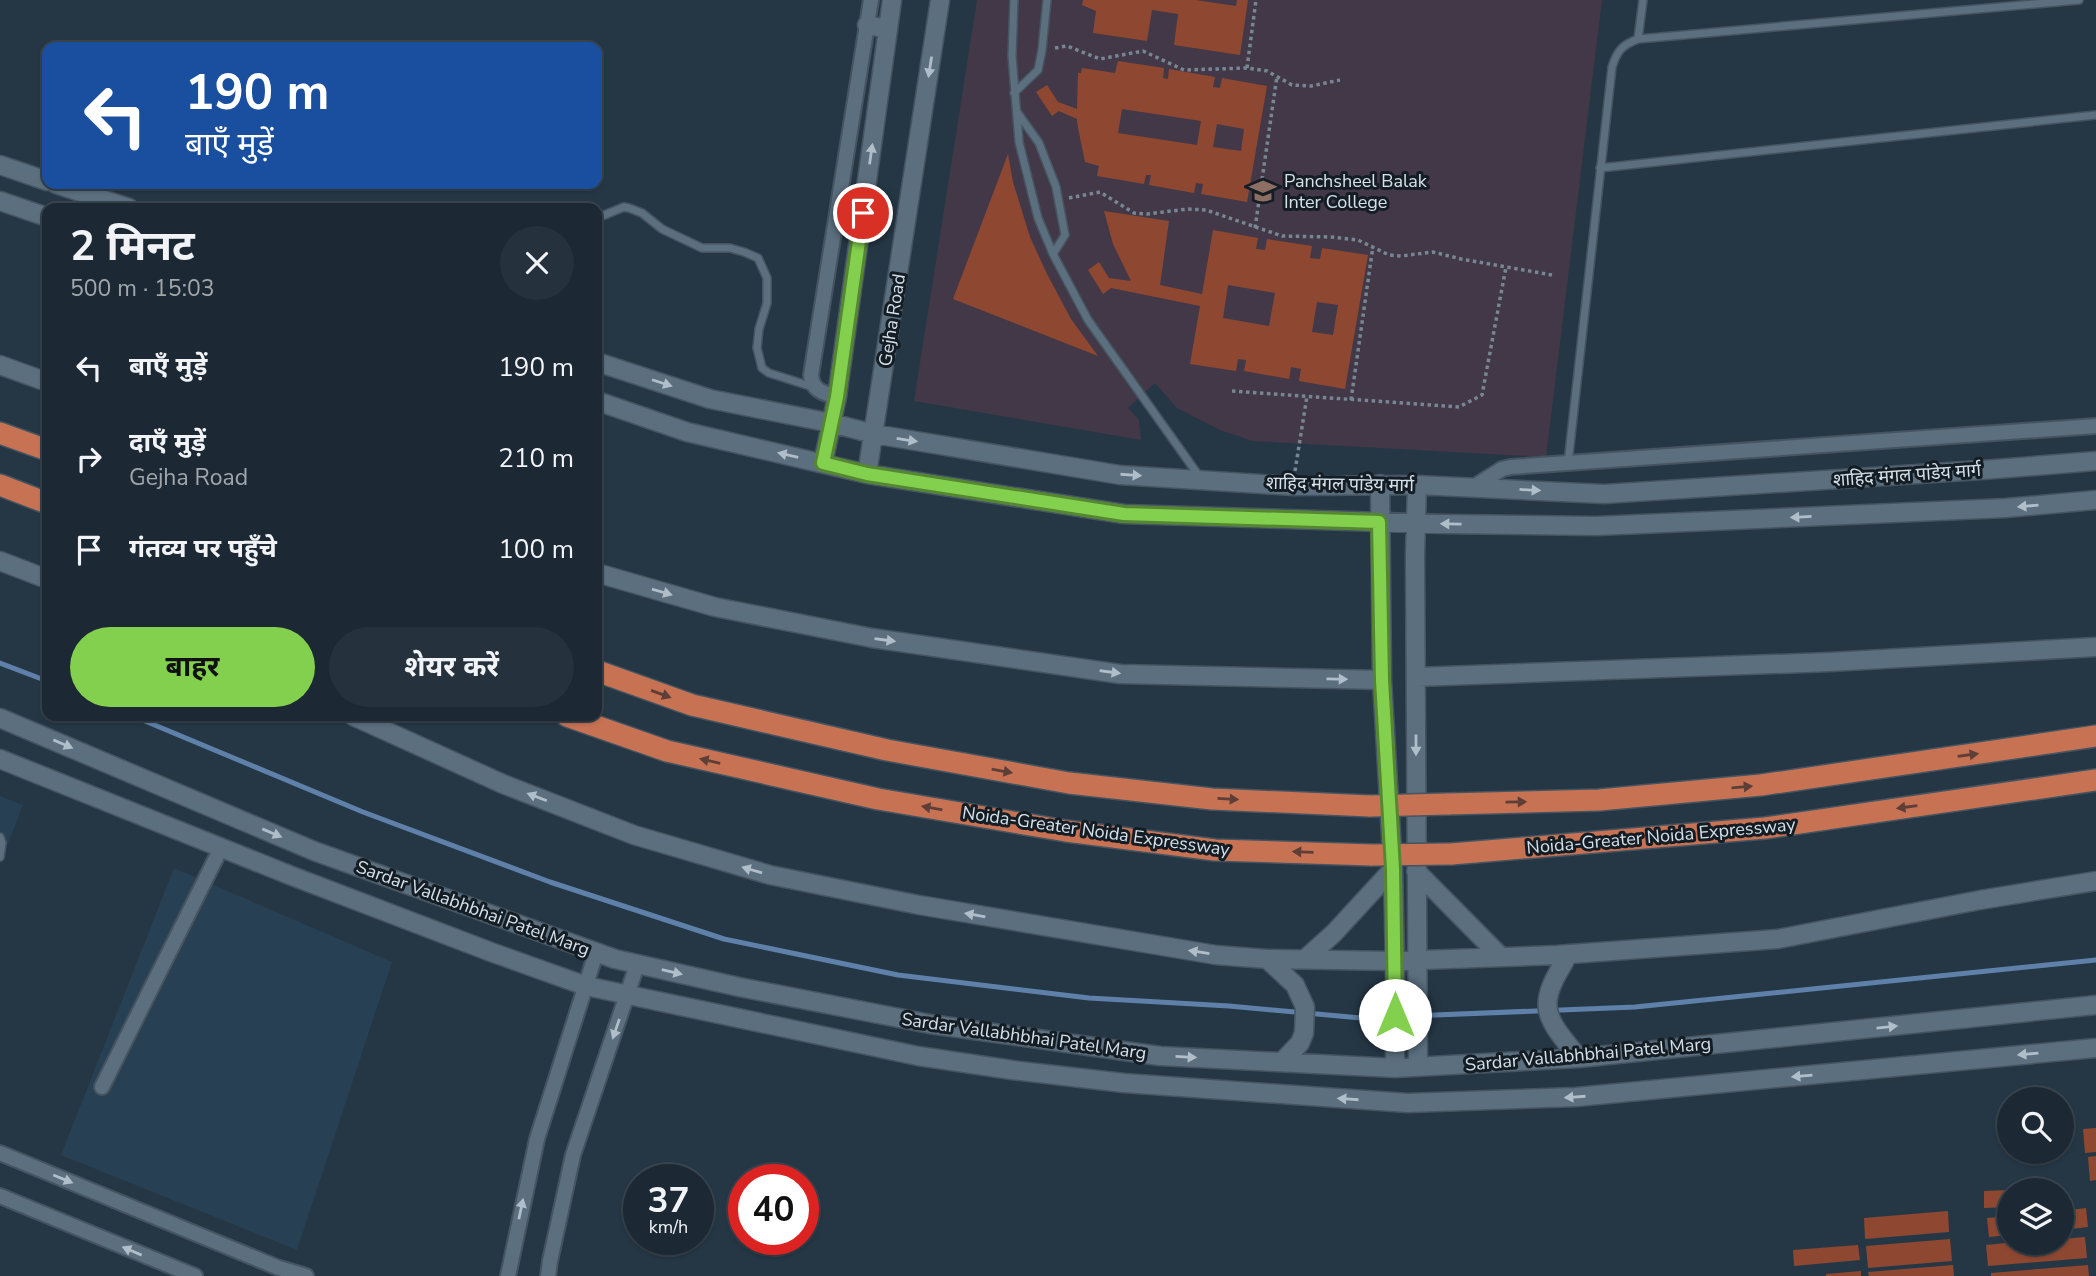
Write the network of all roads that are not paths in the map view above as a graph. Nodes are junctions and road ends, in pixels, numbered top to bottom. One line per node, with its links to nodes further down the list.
1 (871, 0): 8 (street)
2 (892, 0): 9 (street)
3 (940, 0): 32 (street, Gejha Road, one-way to 32)
4 (1014, 0): 11 (lane)
5 (1047, 0): 11 (lane)
6 (1643, 0): 10 (lane)
7 (2079, 0): 10 (lane)
8 (867, 25): 9 (street); 26 (street)
9 (888, 29): 27 (street, one-way to 9)
10 (1638, 39): 15 (lane)
11 (1014, 93): 12 (lane)
12 (1016, 111): 22 (lane); 22 (lane)
13 (2096, 116): 15 (lane)
14 (0, 165): 16 (street)
15 (1600, 168): 36 (lane)
16 (42, 179)
17 (72, 189): 19 (street)
18 (0, 201): 20 (street)
19 (114, 203)
20 (42, 215)
21 (602, 216): 26 (lane)
22 (1053, 254): 38 (lane)
23 (602, 364): 29 (street, शाहिद मंगल पांडेय मार्ग, one-way to 29)
24 (0, 365): 25 (street)
25 (42, 380)
26 (814, 388): 27 (street)
27 (837, 397): 29 (street)
28 (602, 403): 35 (street, one-way to 28)
29 (831, 423): 32 (street, शाहिद मंगल पांडेय मार्ग); 35 (street)
30 (2096, 426): 36 (street)
31 (0, 433): 33 (highway)
32 (874, 434): 37 (street, Gejha Road); 38 (street, शाहिद मंगल पांडेय मार्ग, one-way to 38)
33 (42, 448)
34 (2096, 461): 42 (street, शाहिद मंगल पांडेय मार्ग, one-way to 34)
35 (823, 463): 37 (street)
36 (1568, 463): 42 (street)
37 (867, 474): 45 (street)
38 (1202, 480): 39 (street, शाहिद मंगल पांडेय मार्ग)
39 (1380, 484): 41 (street, शाहिद मंगल पांडेय मार्ग); 45 (street)
40 (0, 485): 44 (highway)
41 (1417, 485): 42 (street, शाहिद मंगल पांडेय मार्ग); 46 (street)
42 (1472, 488)
43 (2096, 500): 46 (street, one-way to 46)
44 (42, 501)
45 (1379, 522): 46 (street); 53 (street)
46 (1416, 523): 52 (street)
47 (0, 561): 49 (street)
48 (602, 574): 53 (street, one-way to 53)
49 (42, 577)
50 (2096, 647): 52 (street)
51 (602, 673): 57 (highway, one-way to 57, bridge)
52 (1417, 677): 64 (street, one-way to 64)
53 (1382, 680): 63 (street)
54 (0, 718): 66 (street, Sardar Vallabhbhai Patel Marg, one-way to 66)
55 (364, 721): 69 (street, one-way to 55)
56 (580, 721): 59 (highway, Noida-Greater Noida Expressway, one-way to 56, bridge)
57 (2096, 736)
58 (0, 759): 61 (street, Sardar Vallabhbhai Patel Marg)
59 (2096, 780)
60 (0, 837): 62 (lane)
61 (221, 848): 74 (street, Sardar Vallabhbhai Patel Marg); 82 (street)
62 (0, 857)
63 (1393, 869): 70 (street); 72 (street)
64 (1416, 870): 68 (street); 71 (street)
65 (2096, 881): 67 (street)
66 (596, 953): 73 (street, Sardar Vallabhbhai Patel Marg); 74 (street)
67 (1569, 954): 68 (street); 78 (street)
68 (1500, 957): 71 (street)
69 (1267, 959): 70 (street); 79 (street)
70 (1304, 960): 72 (street)
71 (1417, 960): 72 (street); 80 (street)
72 (1395, 961): 81 (street)
73 (637, 965): 75 (street); 79 (street, Sardar Vallabhbhai Patel Marg, one-way to 79)
74 (586, 986): 75 (street, Sardar Vallabhbhai Patel Marg); 87 (street, one-way to 74)
75 (627, 995): 77 (street, Sardar Vallabhbhai Patel Marg, one-way to 75); 88 (street, one-way to 88)
76 (2096, 1005): 78 (street, Sardar Vallabhbhai Patel Marg, one-way to 76)
77 (2096, 1048)
78 (1578, 1058): 80 (street, Sardar Vallabhbhai Patel Marg)
79 (1282, 1062): 81 (street, Sardar Vallabhbhai Patel Marg)
80 (1418, 1067): 81 (street, Sardar Vallabhbhai Patel Marg)
81 (1395, 1068)
82 (102, 1087)
83 (0, 1153): 86 (street, one-way to 86)
84 (0, 1196): 85 (street, one-way to 84)
85 (195, 1276)
86 (306, 1276)
87 (508, 1276)
88 (548, 1276)

